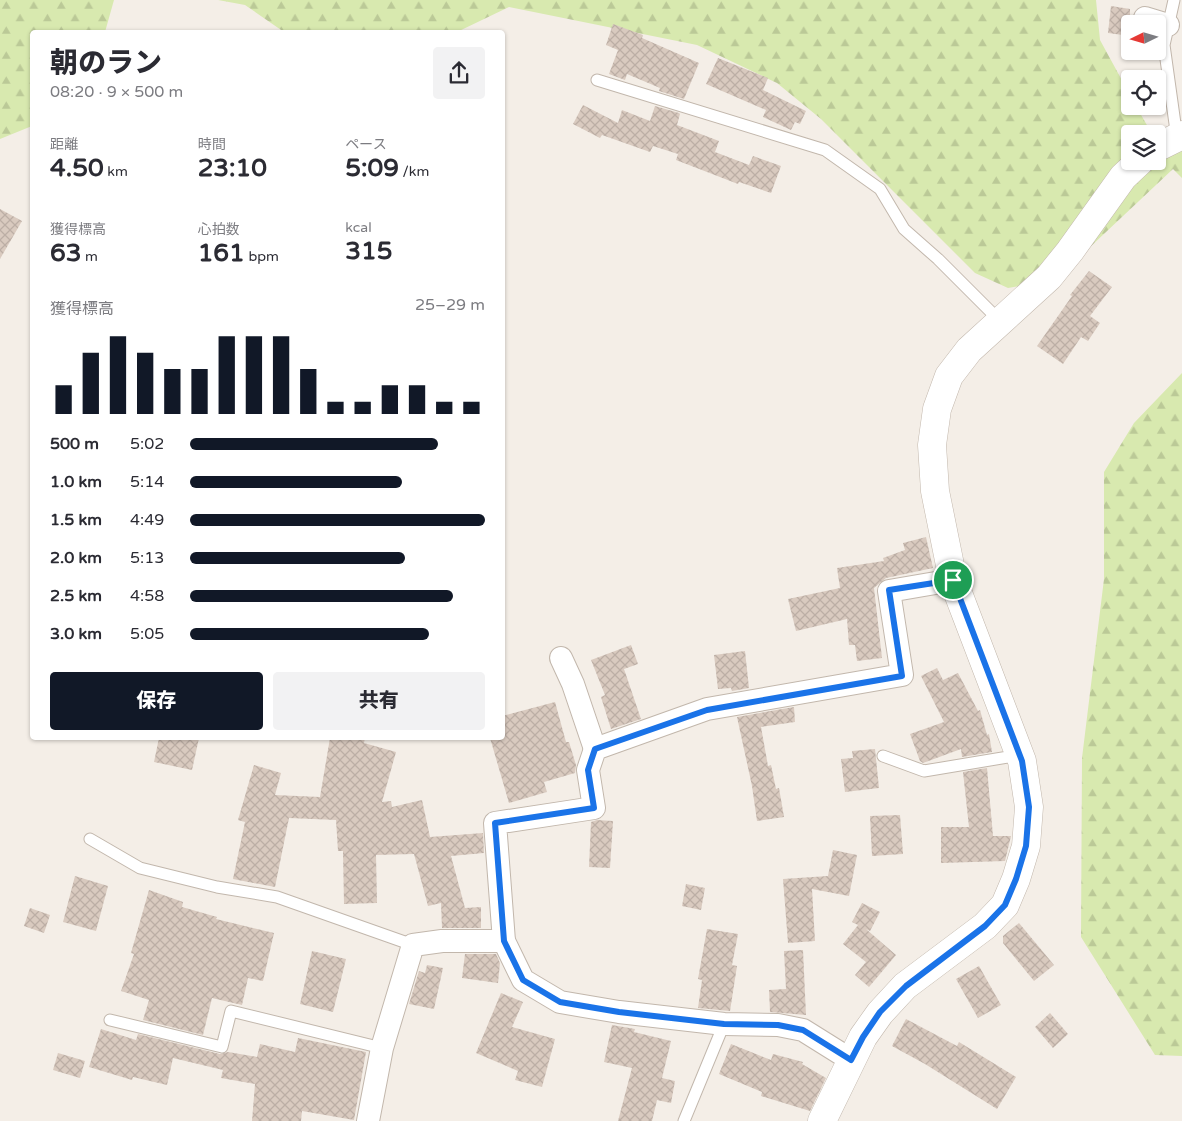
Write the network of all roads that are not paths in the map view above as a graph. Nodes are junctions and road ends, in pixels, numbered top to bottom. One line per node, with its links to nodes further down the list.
1 (1174, 0): 2 (lane)
2 (1168, 25): 4 (lane)
3 (597, 80): 6 (lane)
4 (1172, 140)
5 (1130, 170): 6 (street)
6 (1001, 322): 7 (street)
7 (953, 580): 9 (street); 10 (street)
8 (561, 658): 9 (street)
9 (595, 749): 13 (street)
10 (1020, 755): 11 (lane); 18 (street)
11 (883, 756)
12 (90, 839): 14 (lane)
13 (504, 941): 14 (street); 16 (street)
14 (413, 945): 17 (street)
15 (110, 1020): 17 (lane)
16 (724, 1024): 18 (street); 21 (lane)
17 (382, 1048): 20 (street)
18 (851, 1060): 19 (street)
19 (824, 1120)
20 (368, 1121)
21 (684, 1121)

